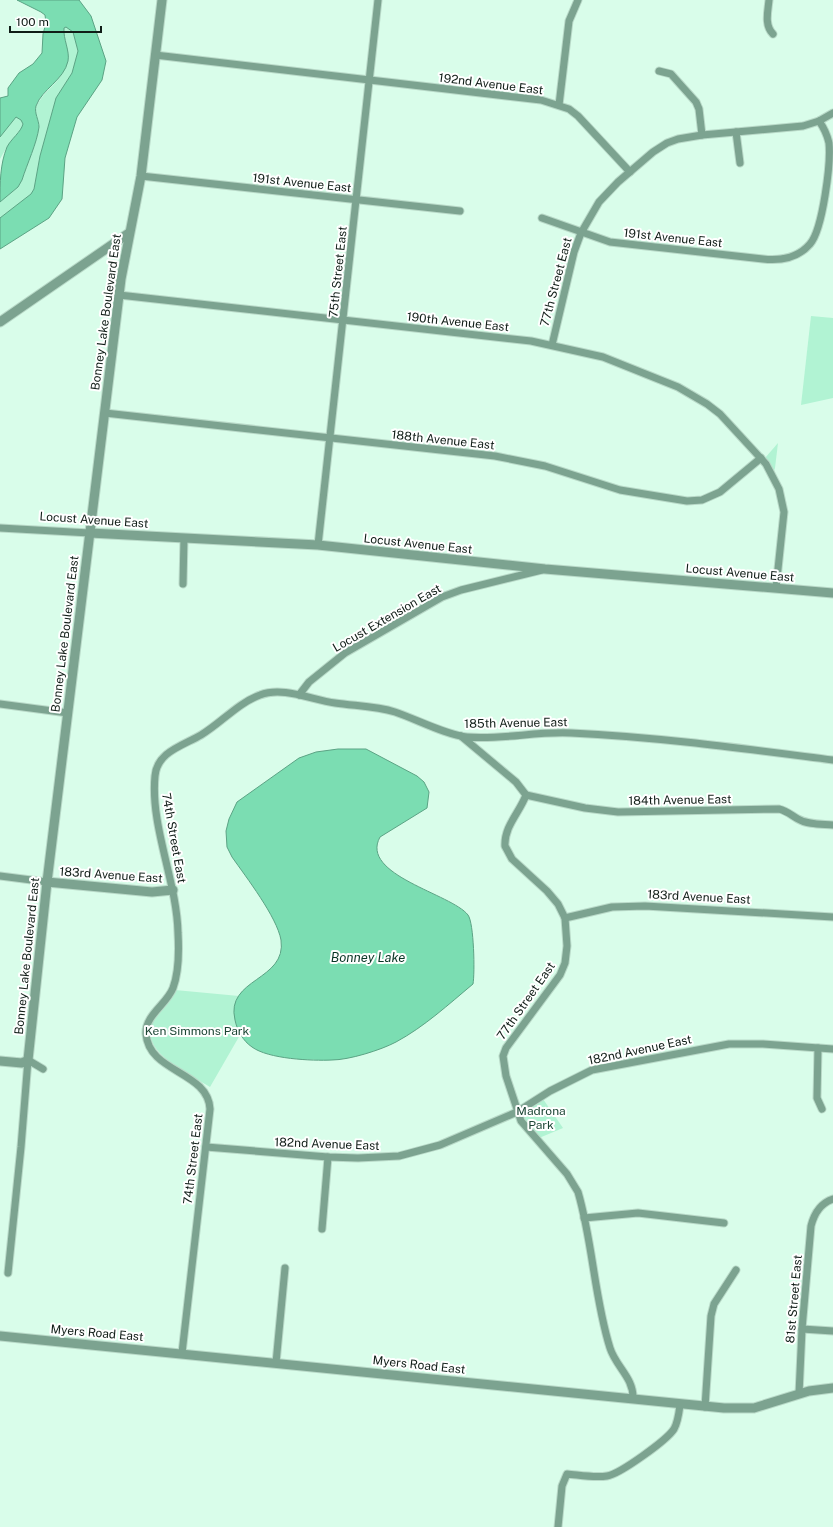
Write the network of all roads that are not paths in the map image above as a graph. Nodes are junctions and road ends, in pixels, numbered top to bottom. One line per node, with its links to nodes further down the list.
1 (162, 0): 6 (street, Bonney Lake Boulevard East)
2 (378, 0): 8 (street, 75th Street East)
3 (578, 0): 9 (street)
4 (769, 0): 5 (street)
5 (773, 34)
6 (155, 55): 8 (street, 192nd Avenue East); 16 (street, Bonney Lake Boulevard East)
7 (658, 71): 13 (street)
8 (369, 80): 9 (street, 192nd Avenue East); 17 (street, 75th Street East)
9 (559, 105): 15 (street, 192nd Avenue East)
10 (833, 113): 11 (street)
11 (819, 121): 12 (street); 20 (street, 191st Avenue East)
12 (736, 132): 13 (street); 14 (street)
13 (702, 135): 15 (street)
14 (740, 163)
15 (630, 172): 20 (street, 77th Street East)
16 (141, 176): 17 (street, 191st Avenue East); 21 (street, Bonney Lake Boulevard East)
17 (357, 200): 18 (street, 191st Avenue East); 23 (street, 75th Street East)
18 (460, 212)
19 (542, 218): 20 (street, 191st Avenue East)
20 (581, 233): 25 (street, 77th Street East)
21 (129, 234): 22 (street, Bonney Lake Boulevard East); 24 (street)
22 (119, 294): 23 (street, 190th Avenue East); 26 (street, Bonney Lake Boulevard East)
23 (344, 321): 25 (street, 190th Avenue East); 27 (street, 75th Street East)
24 (0, 322)
25 (552, 345): 28 (street, 190th Avenue East)
26 (105, 413): 27 (street, 188th Avenue East); 30 (street, Bonney Lake Boulevard East)
27 (330, 438): 28 (street, 188th Avenue East); 32 (street, 75th Street East)
28 (761, 458): 35 (street, 190th Avenue East)
29 (0, 528): 30 (street, Locust Avenue East)
30 (90, 533): 31 (street, Locust Avenue East); 39 (street, Bonney Lake Boulevard East)
31 (184, 538): 32 (street, Locust Avenue East); 34 (street)
32 (318, 545): 33 (street, Locust Avenue East)
33 (545, 569): 35 (street, Locust Avenue East); 37 (street, Locust Extension East)
34 (183, 584)
35 (776, 588): 36 (street, Locust Avenue East)
36 (833, 593)
37 (299, 695): 40 (street, 185th Avenue East); 41 (street, 185th Avenue East)
38 (0, 704): 39 (street)
39 (68, 713): 46 (street, Bonney Lake Boulevard East)
40 (461, 736): 42 (street, 185th Avenue East); 43 (street)
41 (172, 751): 47 (street, 74th Street East)
42 (833, 760)
43 (526, 795): 44 (street, 184th Avenue East); 49 (street, 77th Street East)
44 (833, 825)
45 (0, 876): 46 (street, 183rd Avenue East)
46 (47, 882): 47 (street, 183rd Avenue East); 52 (street, Bonney Lake Boulevard East)
47 (173, 890): 57 (street, 74th Street East)
48 (833, 917): 49 (street, 183rd Avenue East)
49 (565, 918): 56 (street, 77th Street East)
50 (818, 1048): 51 (street, 182nd Avenue East); 55 (street); 56 (street, 182nd Avenue East)
51 (833, 1049)
52 (28, 1060): 53 (street); 54 (street); 65 (street, Bonney Lake Boulevard East)
53 (0, 1061)
54 (43, 1069)
55 (822, 1109)
56 (517, 1112): 58 (street, 182nd Avenue East); 60 (street, 77th Street East)
57 (206, 1147): 58 (street, 182nd Avenue East); 69 (street, 74th Street East)
58 (328, 1157): 62 (street)
59 (833, 1199): 66 (street, 81st Street East)
60 (584, 1218): 61 (street); 73 (street, 77th Street East)
61 (724, 1223)
62 (322, 1229)
63 (285, 1268): 70 (street)
64 (736, 1270): 75 (street)
65 (8, 1273)
66 (802, 1328): 67 (street); 72 (street, 81st Street East)
67 (833, 1331)
68 (0, 1336): 69 (street, Myers Road East)
69 (182, 1353): 70 (street, Myers Road East)
70 (276, 1363): 73 (street, Myers Road East)
71 (833, 1388): 72 (street, Myers Road East)
72 (798, 1394): 75 (street, Myers Road East)
73 (633, 1400): 74 (street, Myers Road East)
74 (680, 1405): 75 (street, Myers Road East); 76 (street)
75 (705, 1407)
76 (558, 1527)

